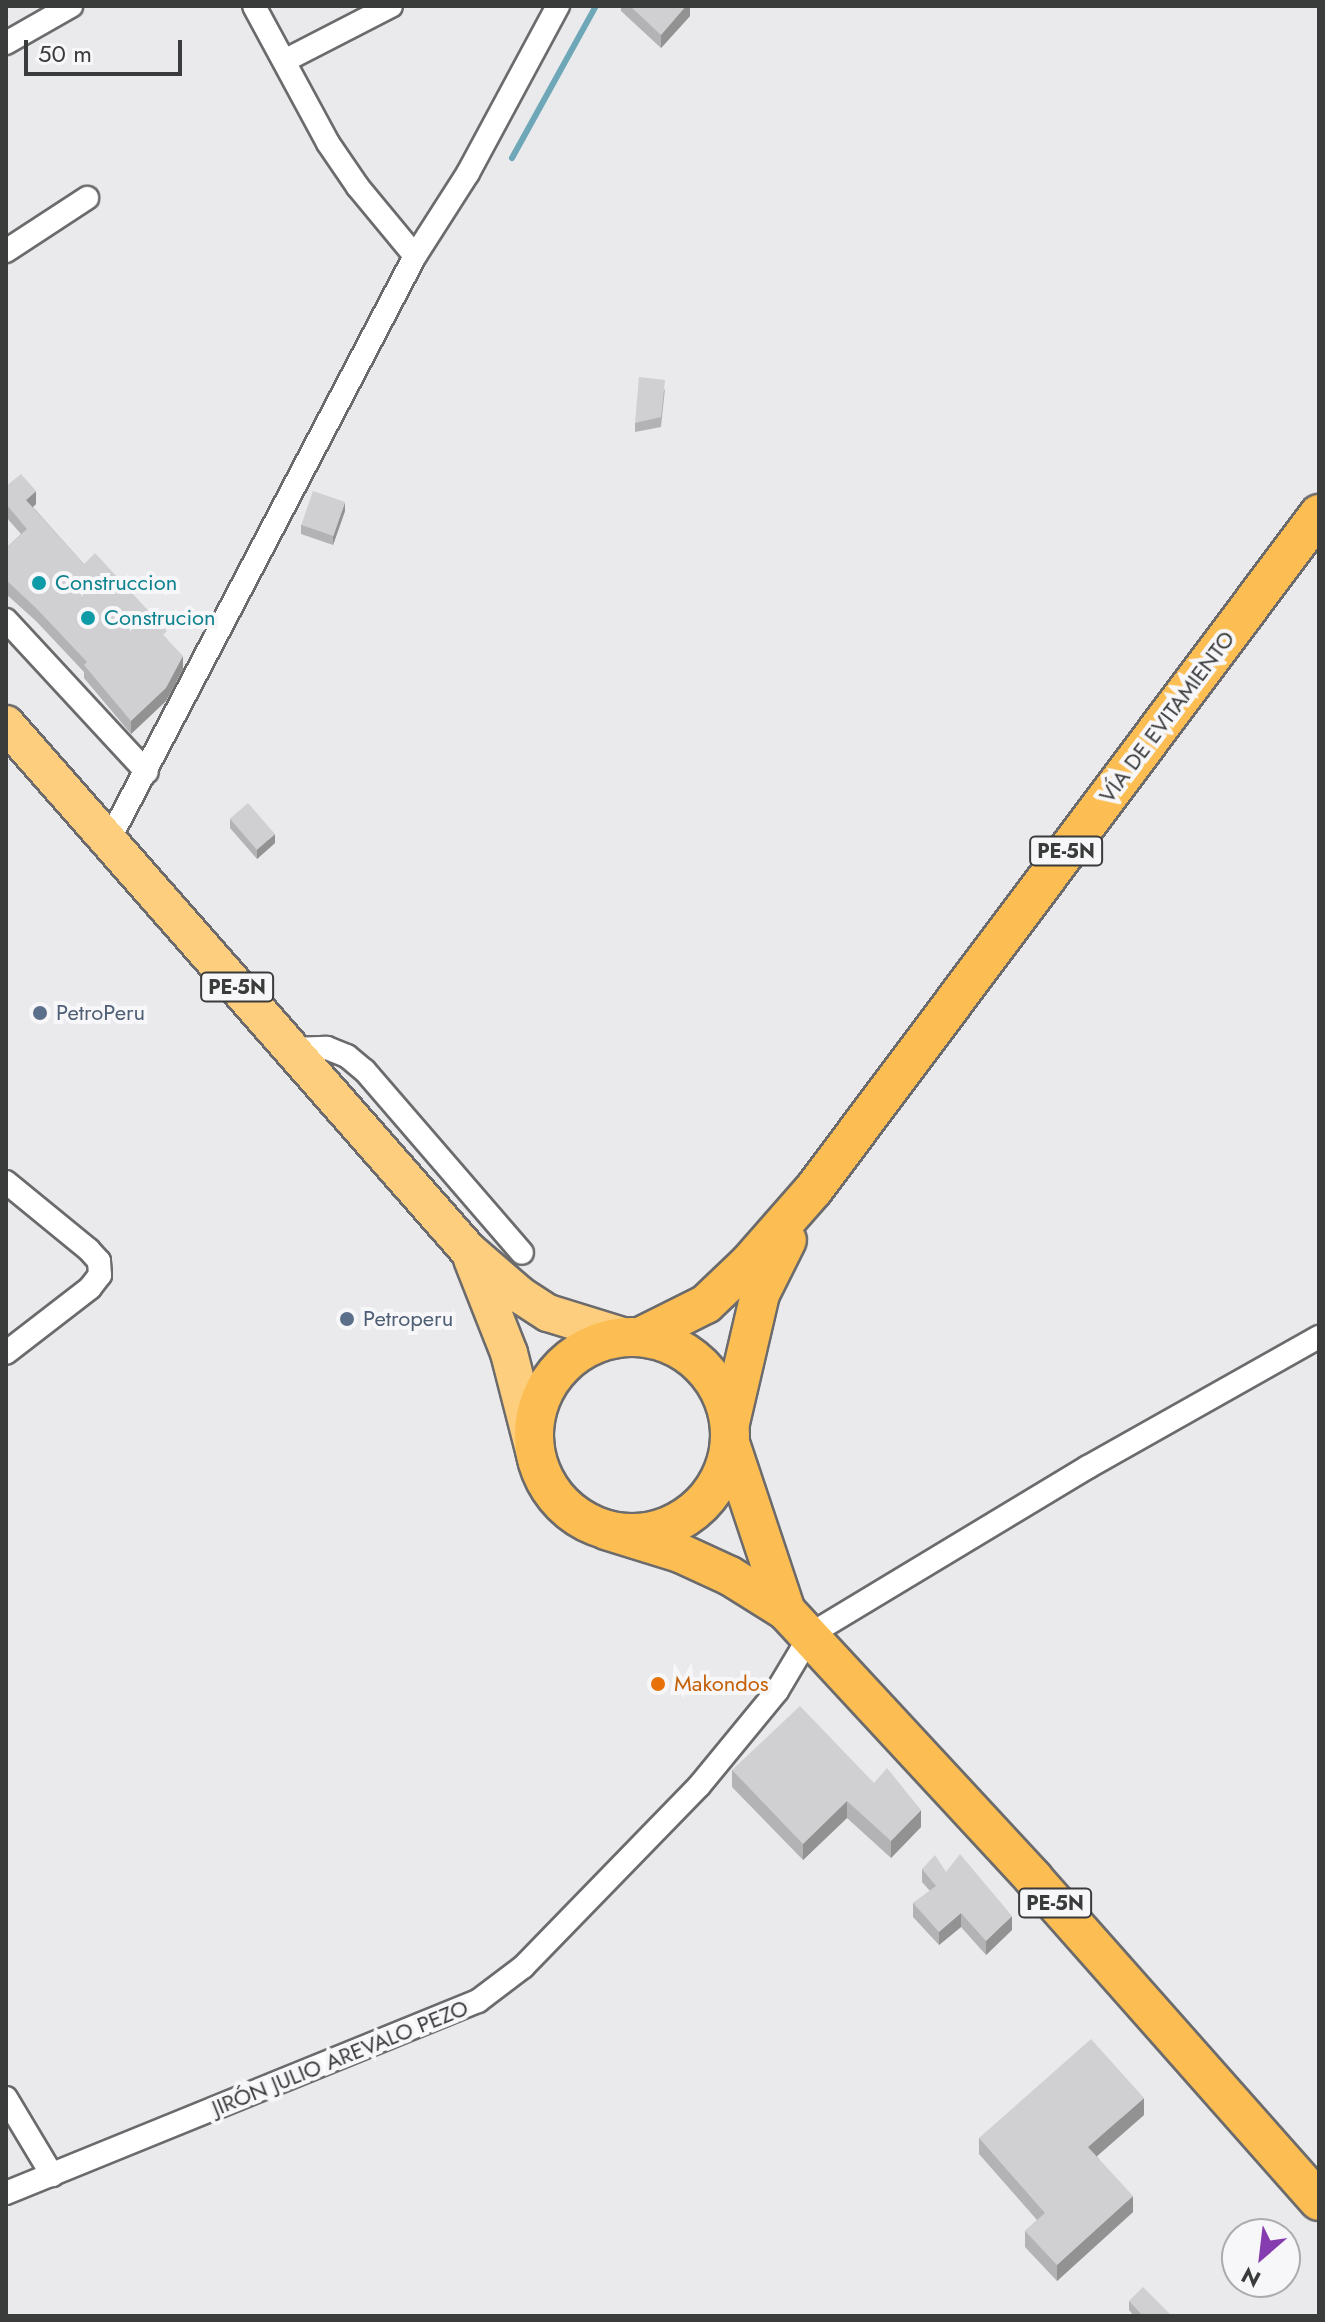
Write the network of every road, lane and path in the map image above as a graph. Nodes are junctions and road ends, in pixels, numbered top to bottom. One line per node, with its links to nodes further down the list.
1 (71, 6): 5 (street)
2 (254, 6): 6 (street)
3 (391, 6): 6 (street)
4 (558, 6): 9 (street)
5 (6, 43)
6 (286, 60): 9 (street)
7 (87, 198): 8 (street)
8 (6, 251)
9 (415, 256): 13 (street)
10 (1319, 514): 17 (highway, VÍA DE EVITAMIENTO / PE-5N)
11 (6, 620): 13 (street)
12 (6, 724): 14 (main road, PE-5N)
13 (147, 772): 14 (street)
14 (109, 840): 15 (main road, PE-5N)
15 (292, 1049): 18 (main road, PE-5N); 19 (street)
16 (6, 1182): 22 (street)
17 (814, 1189): 20 (highway, VÍA DE EVITAMIENTO / PE-5N); 23 (highway, VÍA DE EVITAMIENTO / PE-5N)
18 (468, 1250): 20 (main road, PE-5N); 24 (main road, PE-5N)
19 (522, 1253)
20 (633, 1337): 23 (highway); 24 (highway)
21 (1319, 1337): 26 (street)
22 (6, 1353)
23 (731, 1435): 25 (highway); 26 (highway, PE-5N)
24 (537, 1462): 25 (highway)
25 (606, 1530): 26 (highway, PE-5N)
26 (798, 1622): 28 (street, JIRÓN JULIO AREVALO PEZO); 30 (highway, PE-5N)
27 (6, 2098): 28 (street)
28 (52, 2175): 29 (street, JIRÓN JULIO AREVALO PEZO)
29 (6, 2193)
30 (1319, 2201)

